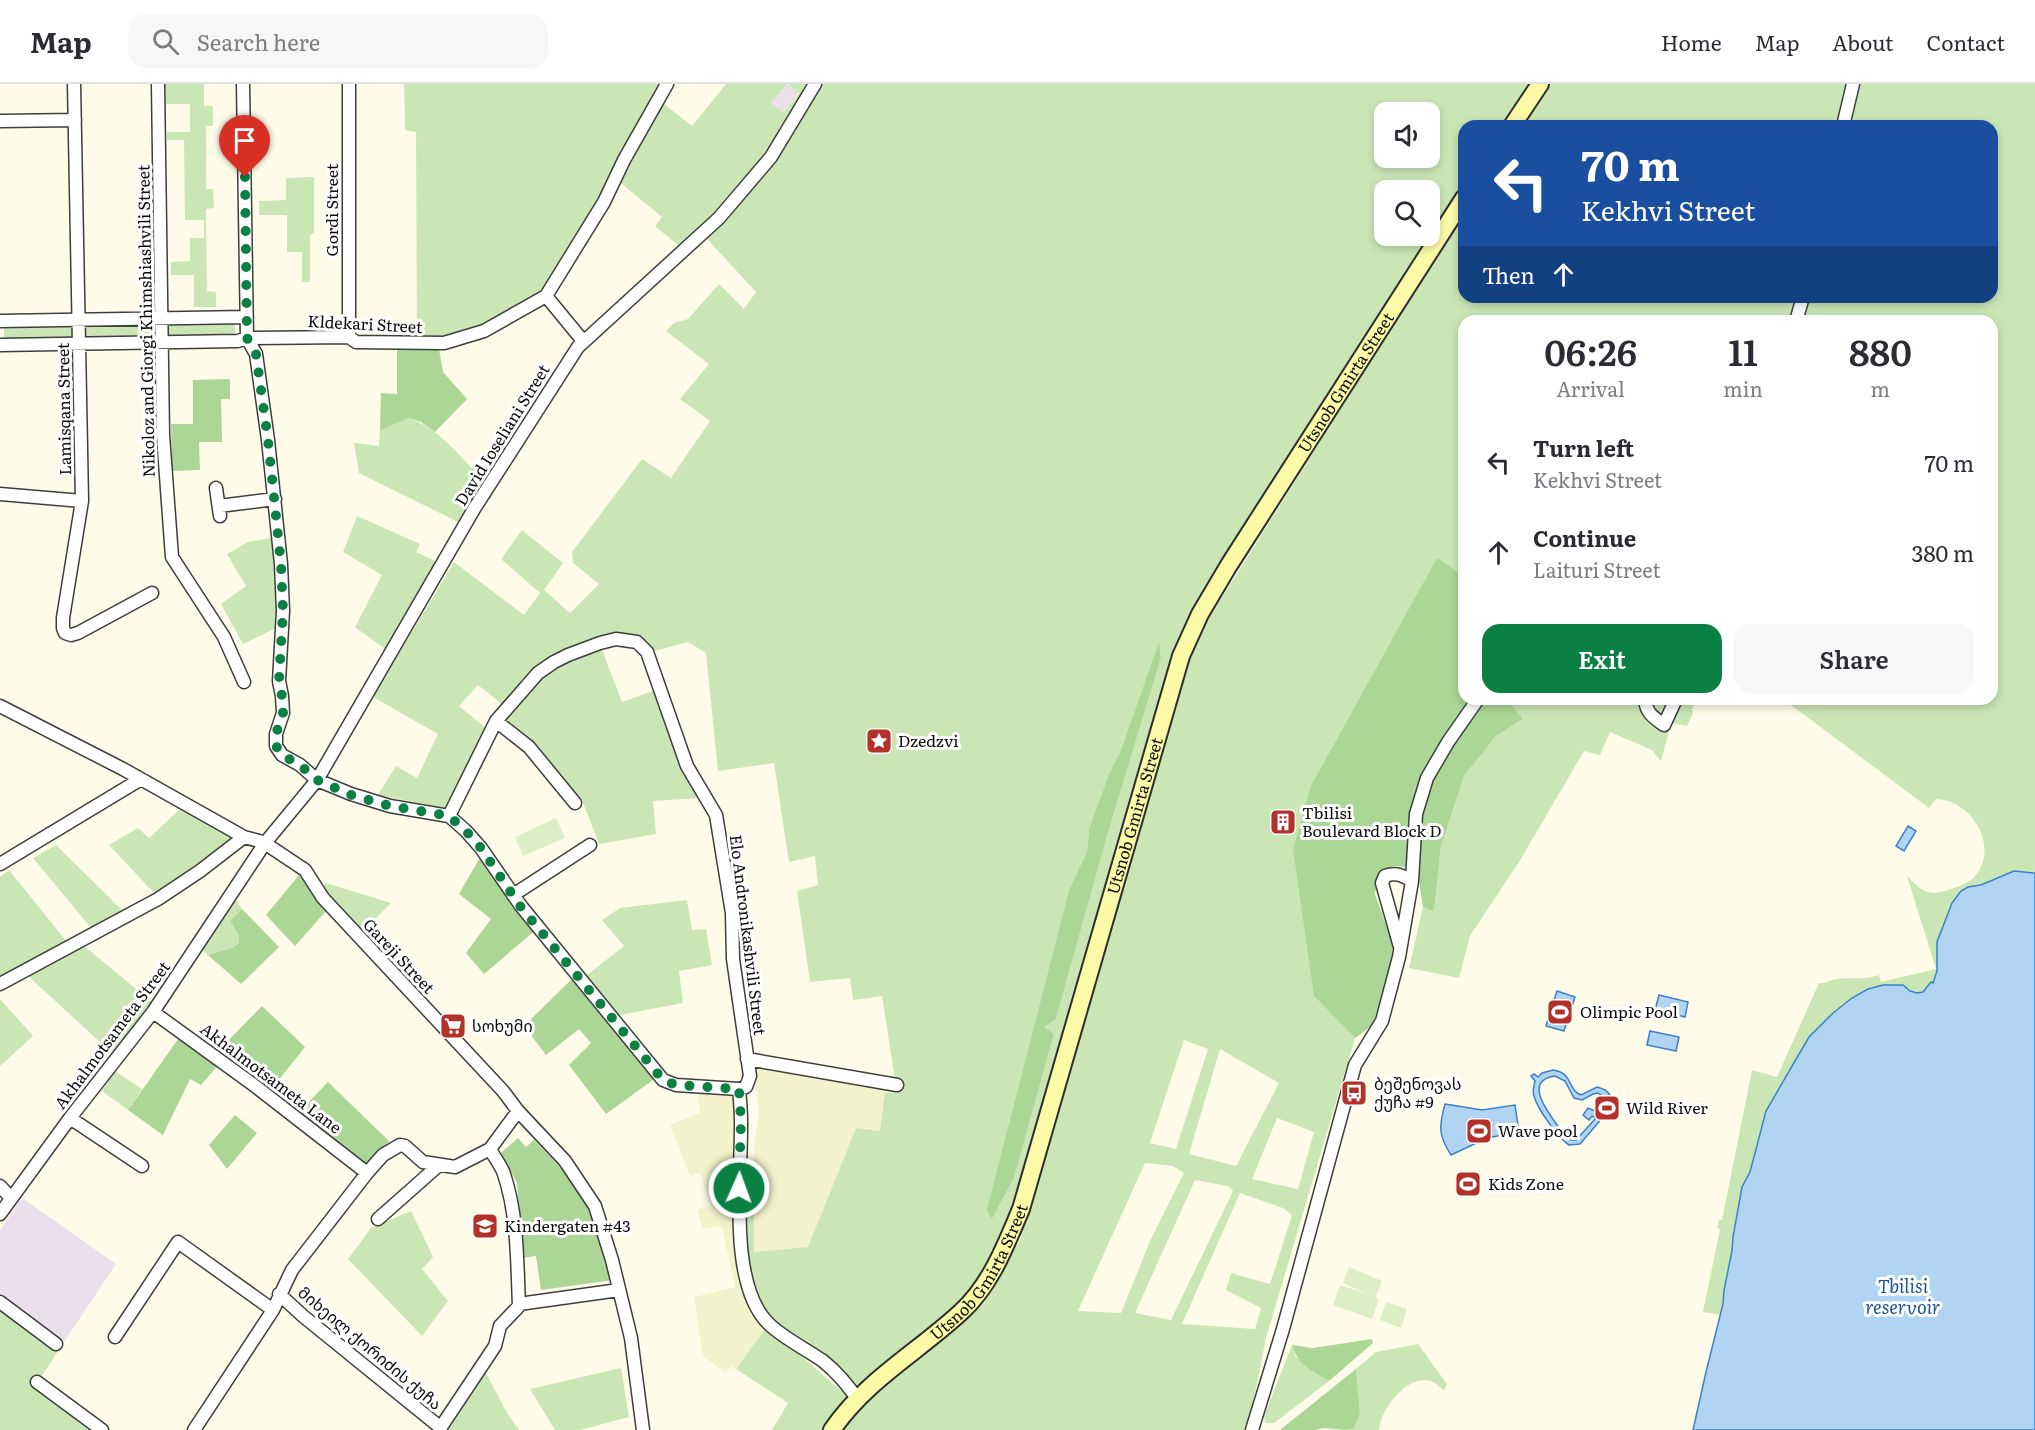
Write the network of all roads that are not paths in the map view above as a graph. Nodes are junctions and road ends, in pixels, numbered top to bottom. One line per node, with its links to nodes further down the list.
1 (74, 84): 9 (street, Lamisqana Street)
2 (158, 84): 16 (street, Nikoloz and Giorgi Khimshiashvili Street)
3 (243, 84): 15 (street)
4 (349, 84): 19 (street, Gordi Street)
5 (667, 84): 14 (street, Kldekari Street)
6 (815, 84): 21 (street, David Ioseliani Street)
7 (1540, 84): 10 (main road)
8 (1853, 84): 11 (street)
9 (75, 120): 12 (street); 17 (street, Lamisqana Street)
10 (1516, 120)
11 (1844, 120)
12 (0, 121)
13 (1458, 207): 70 (main road, Utsnob Gmirta Street)
14 (546, 296): 19 (street, Kldekari Street); 21 (street)
15 (247, 317): 16 (street); 20 (street)
16 (160, 318): 17 (street); 22 (street, Nikoloz and Giorgi Khimshiashvili Street)
17 (78, 320): 18 (street); 23 (street, Lamisqana Street)
18 (0, 321)
19 (349, 337): 20 (street, Kldekari Street)
20 (247, 338): 22 (street, Kldekari Street); 27 (street)
21 (583, 341): 37 (street, David Ioseliani Street)
22 (161, 343): 23 (street, Kldekari Street); 30 (street, Nikoloz and Giorgi Khimshiashvili Street)
23 (79, 344): 24 (street, Kldekari Street); 28 (street, Lamisqana Street)
24 (0, 345)
25 (216, 488): 27 (street)
26 (0, 494): 28 (street)
27 (275, 499): 37 (street)
28 (82, 501): 29 (street, Lamisqana Street)
29 (152, 593)
30 (244, 682)
31 (1474, 705): 44 (street)
32 (1646, 705): 33 (street)
33 (1673, 705)
34 (0, 706): 36 (street, Gareji Street)
35 (496, 721): 38 (street); 39 (street, Elo Andronikashvili Street); 49 (street, Elo Andronikashvili Street)
36 (141, 779): 40 (street, Gareji Street); 43 (street)
37 (317, 780): 39 (street); 41 (street, David Ioseliani Street)
38 (575, 803)
39 (449, 816): 45 (street)
40 (244, 837): 41 (street, Gareji Street); 47 (street)
41 (265, 843): 48 (street, Akhalmotsameta Street); 52 (street, Gareji Street)
42 (590, 845): 45 (street)
43 (0, 864)
44 (1412, 882): 46 (street); 46 (street)
45 (513, 895): 51 (street)
46 (1401, 951): 76 (street)
47 (0, 984)
48 (153, 1012): 53 (street, Akhalmotsameta Street); 57 (street, Akhalmotsameta Lane)
49 (747, 1059): 50 (street); 51 (street, Elo Andronikashvili Street)
50 (897, 1085)
51 (739, 1089): 70 (street)
52 (518, 1111): 54 (street); 62 (street, Gareji Street)
53 (70, 1118): 56 (street); 59 (street, Akhalmotsameta Street)
54 (490, 1149): 55 (street); 65 (street)
55 (439, 1165): 57 (street); 61 (street)
56 (142, 1166)
57 (367, 1173): 63 (street)
58 (0, 1186): 59 (street)
59 (11, 1198): 60 (street, Akhalmotsameta Street)
60 (0, 1214)
61 (378, 1220)
62 (619, 1290): 65 (street); 74 (street, Gareji Street)
63 (279, 1294): 66 (street); 71 (street, მიხეილ ქორიძის ქუჩა)
64 (0, 1302): 68 (street)
65 (519, 1304): 71 (street)
66 (273, 1310): 67 (street); 73 (street)
67 (115, 1337)
68 (56, 1344)
69 (37, 1382): 72 (street)
70 (857, 1398): 75 (main road, Utsnob Gmirta Street)
71 (440, 1429)
72 (102, 1430)
73 (194, 1430)
74 (644, 1430)
75 (832, 1430)
76 (1252, 1430)

